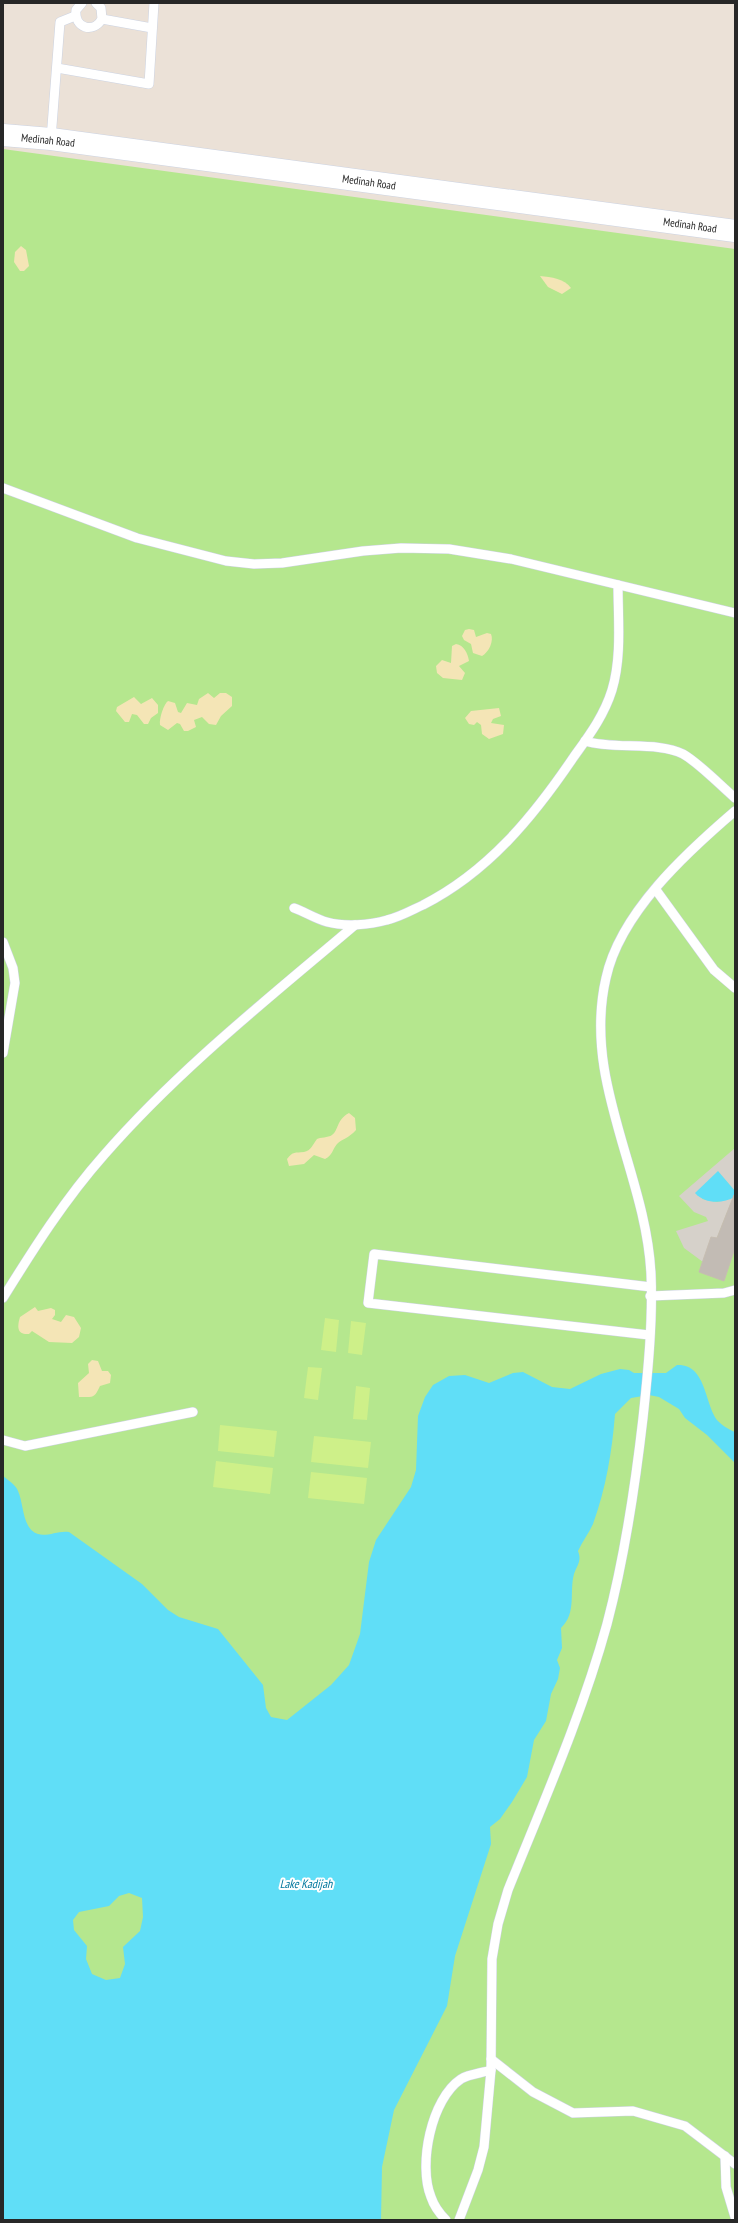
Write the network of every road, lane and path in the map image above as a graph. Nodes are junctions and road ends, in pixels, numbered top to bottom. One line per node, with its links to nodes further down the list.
1 (82, 3): 4 (lane)
2 (96, 3): 5 (lane)
3 (154, 3): 6 (lane)
4 (76, 16): 5 (lane); 7 (lane)
5 (102, 19): 6 (lane)
6 (152, 28): 7 (lane)
7 (57, 68): 9 (lane)
8 (3, 135): 9 (main road, Medinah Road)
9 (51, 140): 10 (main road, Medinah Road)
10 (735, 231)
11 (3, 488): 12 (lane)
12 (618, 585): 13 (lane); 14 (lane)
13 (735, 613)
14 (585, 741): 15 (lane); 19 (lane)
15 (735, 798)
16 (735, 811): 17 (lane)
17 (656, 890): 21 (lane); 24 (lane)
18 (294, 908): 19 (lane)
19 (355, 925): 25 (lane)
20 (3, 942): 22 (lane)
21 (735, 988)
22 (3, 1053)
23 (735, 1290): 24 (lane)
24 (650, 1292): 26 (lane); 26 (lane)
25 (3, 1298)
26 (649, 1335): 29 (lane)
27 (193, 1412): 28 (lane)
28 (3, 1440)
29 (491, 2059): 30 (lane); 31 (lane)
30 (490, 2070): 34 (lane); 35 (lane)
31 (726, 2156): 32 (lane); 33 (lane)
32 (735, 2164)
33 (735, 2217)
34 (446, 2220)
35 (459, 2220)

